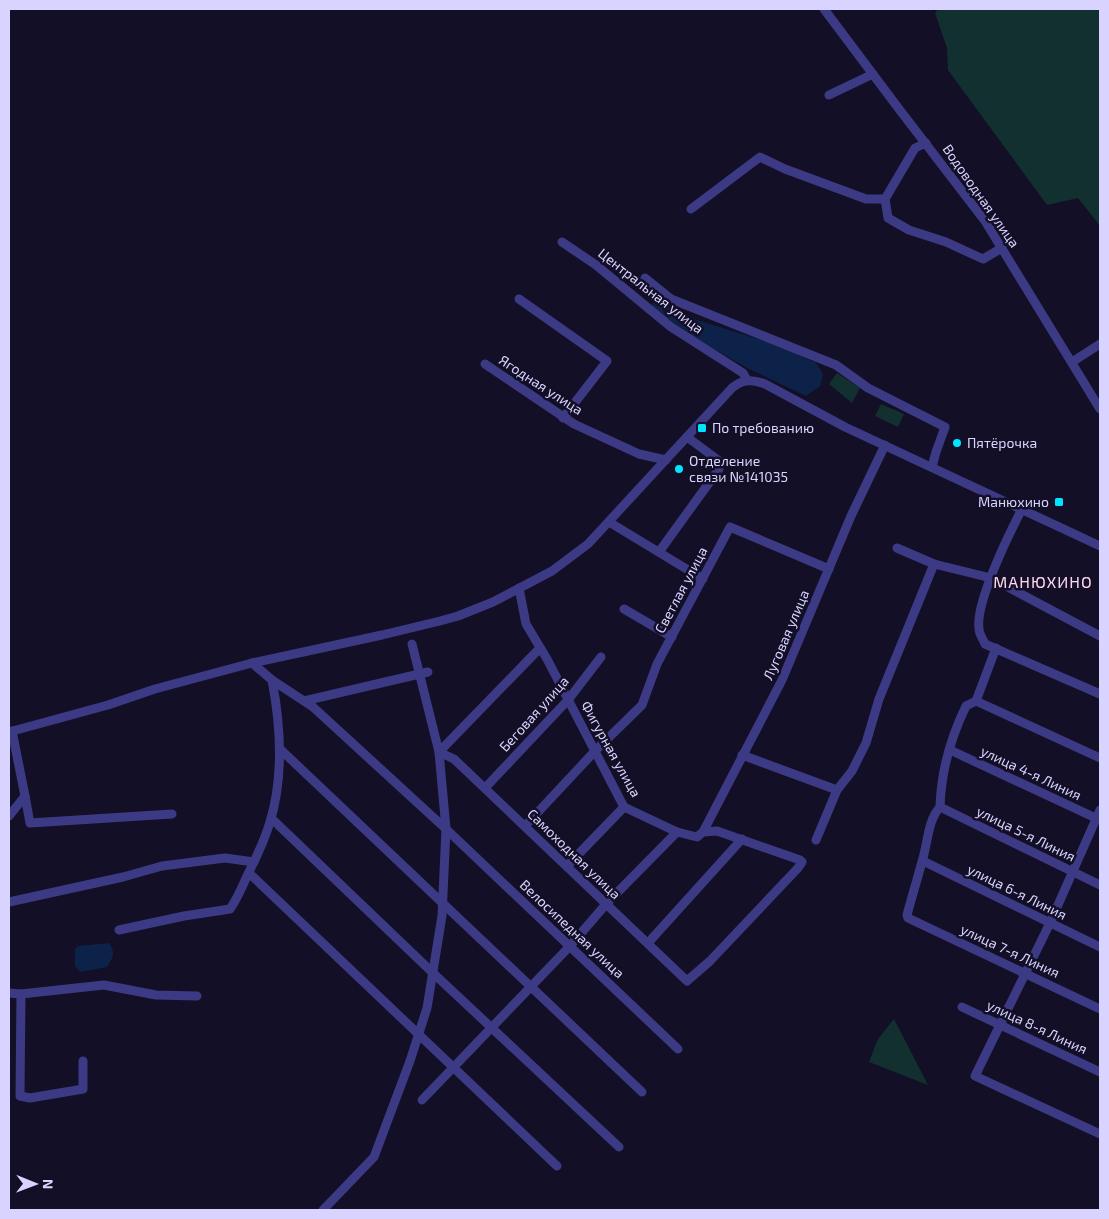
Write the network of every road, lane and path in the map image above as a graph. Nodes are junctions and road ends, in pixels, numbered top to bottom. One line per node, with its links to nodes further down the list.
1 (824, 9): 2 (street, Водоводная улица)
2 (873, 74): 3 (street); 4 (street, Водоводная улица)
3 (829, 95)
4 (926, 143): 5 (street); 8 (street, Водоводная улица)
5 (885, 200): 6 (street); 8 (street)
6 (691, 209)
7 (562, 242): 14 (street, Центральная улица)
8 (1002, 248): 12 (street, Водоводная улица)
9 (645, 278): 20 (street)
10 (519, 299): 16 (street)
11 (1100, 344): 12 (street)
12 (1072, 362): 15 (street, Водоводная улица)
13 (484, 364): 16 (street, Ягодная улица)
14 (747, 380): 17 (street); 18 (street)
15 (1100, 408)
16 (563, 418): 19 (street, Ягодная улица)
17 (686, 437): 19 (street); 25 (street)
18 (885, 445): 20 (street); 27 (street, Луговая улица)
19 (666, 460): 22 (street)
20 (932, 467): 21 (street)
21 (1022, 509): 23 (street); 28 (street)
22 (609, 522): 25 (street); 30 (street)
23 (1100, 546)
24 (898, 548): 26 (street)
25 (659, 552): 29 (street)
26 (934, 564): 28 (street); 53 (street)
27 (829, 569): 29 (street, Светлая улица); 50 (street, Луговая улица)
28 (990, 578): 32 (street); 36 (street)
29 (704, 579): 33 (street, Светлая улица)
30 (519, 588): 35 (street, Фигурная улица); 38 (street)
31 (624, 609): 33 (street)
32 (1100, 636)
33 (672, 637): 48 (street, Светлая улица)
34 (412, 644): 39 (street)
35 (540, 648): 42 (street, Фигурная улица); 49 (street)
36 (996, 648): 41 (street); 43 (street)
37 (601, 657): 42 (street, Беговая улица)
38 (252, 663): 40 (street, Велосипедная улица); 45 (street)
39 (424, 673): 44 (street); 49 (street)
40 (272, 680): 44 (street, Велосипедная улица); 46 (street)
41 (1100, 694)
42 (568, 700): 48 (street, Фигурная улица); 52 (street, Беговая улица)
43 (976, 701): 47 (street); 51 (street)
44 (304, 702): 62 (street, Велосипедная улица)
45 (10, 731): 54 (street)
46 (280, 749): 60 (street); 74 (street)
47 (950, 750): 56 (street); 59 (street, улица 4-я Линия)
48 (595, 751): 55 (street, Фигурная улица); 61 (street, Светлая улица)
49 (439, 752): 52 (street, Самоходная улица); 62 (street)
50 (742, 755): 53 (street); 64 (street, Луговая улица)
51 (1100, 758)
52 (485, 788): 61 (street, Самоходная улица)
53 (837, 790): 66 (street)
54 (25, 796): 57 (street); 58 (street)
55 (624, 806): 63 (street, Фигурная улица); 69 (street)
56 (940, 807): 68 (street); 70 (street, улица 5-я Линия)
57 (172, 814)
58 (9, 816)
59 (1099, 816): 70 (street)
60 (271, 818): 67 (street); 81 (street)
61 (525, 826): 69 (street, Самоходная улица)
62 (446, 829): 74 (street); 79 (street, Велосипедная улица)
63 (677, 832): 64 (street, Фигурная улица); 75 (street)
64 (703, 832): 65 (street, Фигурная улица)
65 (742, 839): 78 (street); 83 (street, Фигурная улица)
66 (816, 840)
67 (254, 862): 71 (street); 73 (street)
68 (923, 862): 76 (street, улица 6-я Линия); 82 (street, улица 7-я Линия)
69 (567, 866): 75 (street, Самоходная улица)
70 (1073, 872): 72 (street, улица 5-я Линия); 76 (street)
71 (249, 873): 77 (street); 92 (street)
72 (1100, 885)
73 (9, 902)
74 (443, 904): 81 (street); 84 (street)
75 (607, 904): 78 (street, Самоходная улица); 79 (street)
76 (1050, 922): 80 (street, улица 6-я Линия); 82 (street)
77 (119, 930)
78 (648, 943): 83 (street, Самоходная улица)
79 (570, 946): 84 (street); 93 (street, Велосипедная улица)
80 (1100, 947)
81 (433, 973): 91 (street); 92 (street)
82 (1025, 974): 89 (street, улица 7-я Линия); 90 (street)
83 (687, 981)
84 (531, 987): 91 (street); 97 (street)
85 (9, 993): 86 (street)
86 (21, 994): 87 (street); 94 (street)
87 (197, 996)
88 (962, 1007): 90 (street, улица 8-я Линия)
89 (1100, 1009)
90 (999, 1025): 96 (street, улица 8-я Линия); 99 (street)
91 (491, 1028): 95 (street); 100 (street)
92 (419, 1033): 95 (street); 102 (street)
93 (678, 1049)
94 (83, 1061)
95 (454, 1067): 98 (street); 101 (street)
96 (1100, 1072)
97 (642, 1092)
98 (422, 1100)
99 (1100, 1134)
100 (619, 1147)
101 (557, 1166)
102 (323, 1210)

